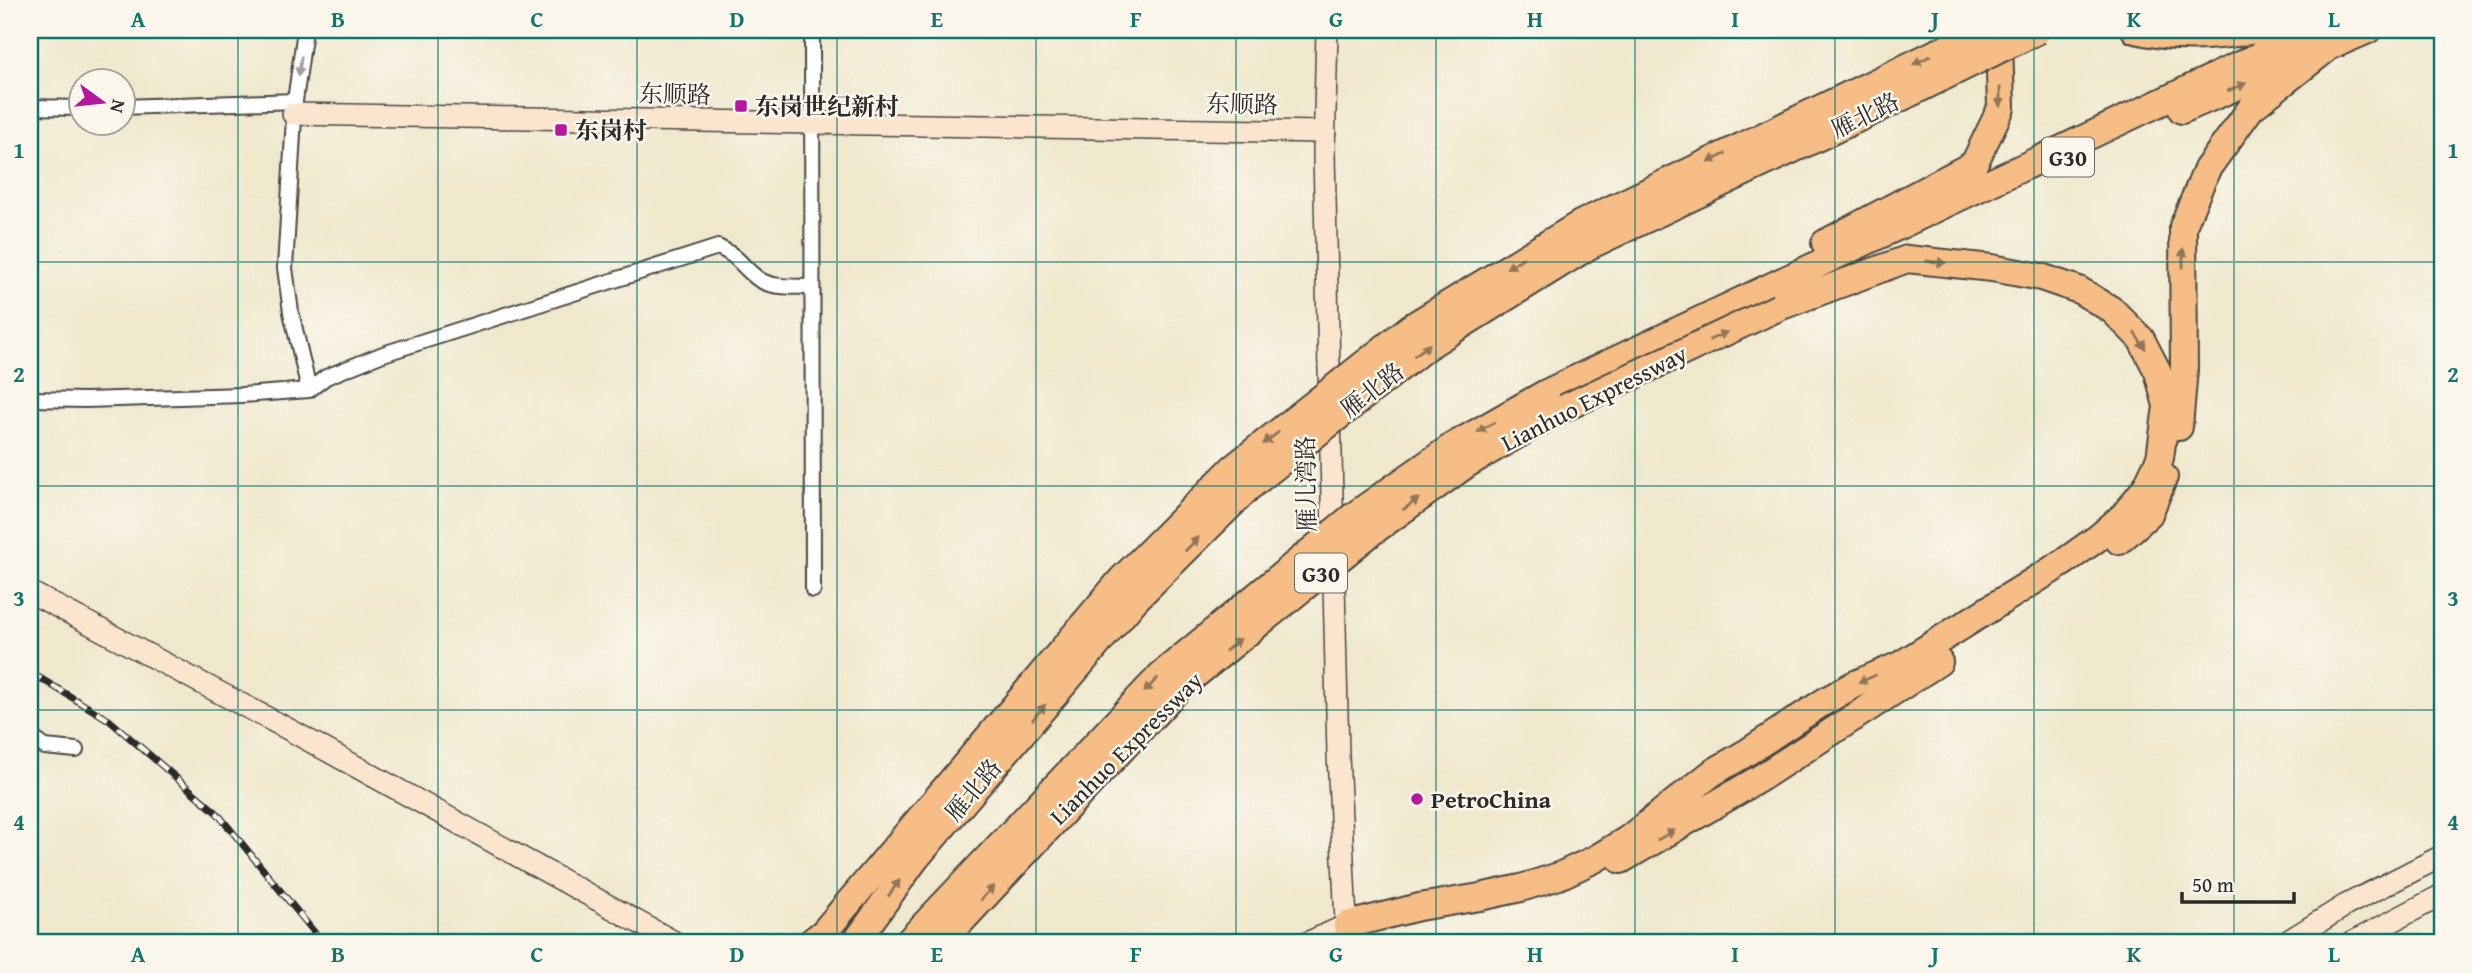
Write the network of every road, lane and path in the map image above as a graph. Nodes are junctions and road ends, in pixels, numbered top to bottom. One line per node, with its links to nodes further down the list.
1 (305, 30): 13 (street, one-way to 13)
2 (812, 30): 15 (street)
3 (1326, 30): 16 (street, 雁儿湾路)
4 (1983, 30): 28 (highway, 雁北路, one-way to 28, bridge)
5 (1994, 30): 18 (highway, one-way to 18)
6 (2039, 30): 30 (highway, 雁北路, one-way to 6, bridge)
7 (2135, 30): 8 (highway)
8 (2256, 30)
9 (2368, 30): 10 (highway, Lianhuo Expressway / G30)
10 (2319, 40): 18 (highway, Lianhuo Expressway / G30); 27 (highway, one-way to 10)
11 (30, 107): 14 (street)
12 (136, 107): 13 (street, 东顺路)
13 (294, 107): 15 (street, 东顺路); 19 (street)
14 (66, 108)
15 (811, 123): 16 (street, 东顺路); 17 (street)
16 (1325, 132): 27 (street, 雁儿湾路)
17 (812, 287): 19 (street); 21 (street)
18 (1772, 289): 27 (highway, one-way to 27); 31 (highway, Lianhuo Expressway / G30, one-way to 31, bridge); 32 (highway, Lianhuo Expressway / G30, one-way to 18, bridge)
19 (309, 390): 20 (street)
20 (30, 399)
21 (813, 590)
22 (30, 592): 29 (street)
23 (30, 736): 24 (street)
24 (76, 750)
25 (2442, 856): 35 (street)
26 (2442, 895): 36 (street)
27 (1347, 935): 33 (street); 34 (street)
28 (817, 937)
29 (676, 943)
30 (855, 943)
31 (907, 943)
32 (941, 943)
33 (1307, 943)
34 (1317, 943)
35 (2285, 943)
36 (2351, 943)

